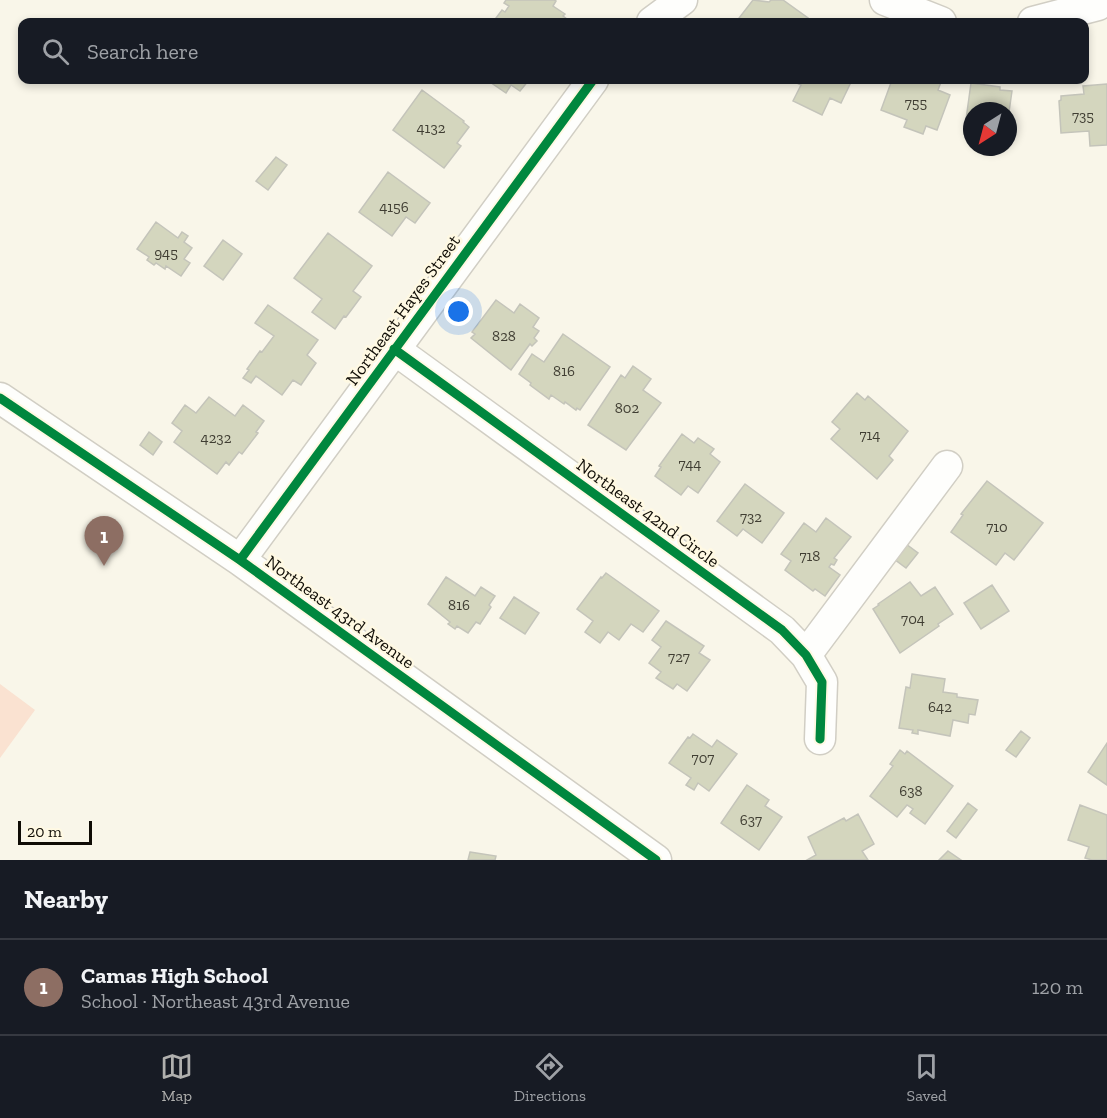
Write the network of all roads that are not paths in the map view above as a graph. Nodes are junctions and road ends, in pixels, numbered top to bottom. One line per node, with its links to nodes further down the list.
1 (885, 0): 3 (street)
2 (1098, 5): 4 (street)
3 (931, 18)
4 (1048, 18)
5 (590, 84): 6 (street, Northeast Hayes Street)
6 (394, 349): 9 (street, Northeast Hayes Street); 10 (street, Northeast 42nd Circle)
7 (0, 398): 9 (street, Northeast 43rd Avenue)
8 (947, 466): 10 (street)
9 (240, 560): 12 (street, Northeast 43rd Avenue)
10 (806, 655): 11 (street, Northeast 42nd Circle)
11 (820, 739)
12 (656, 860)

